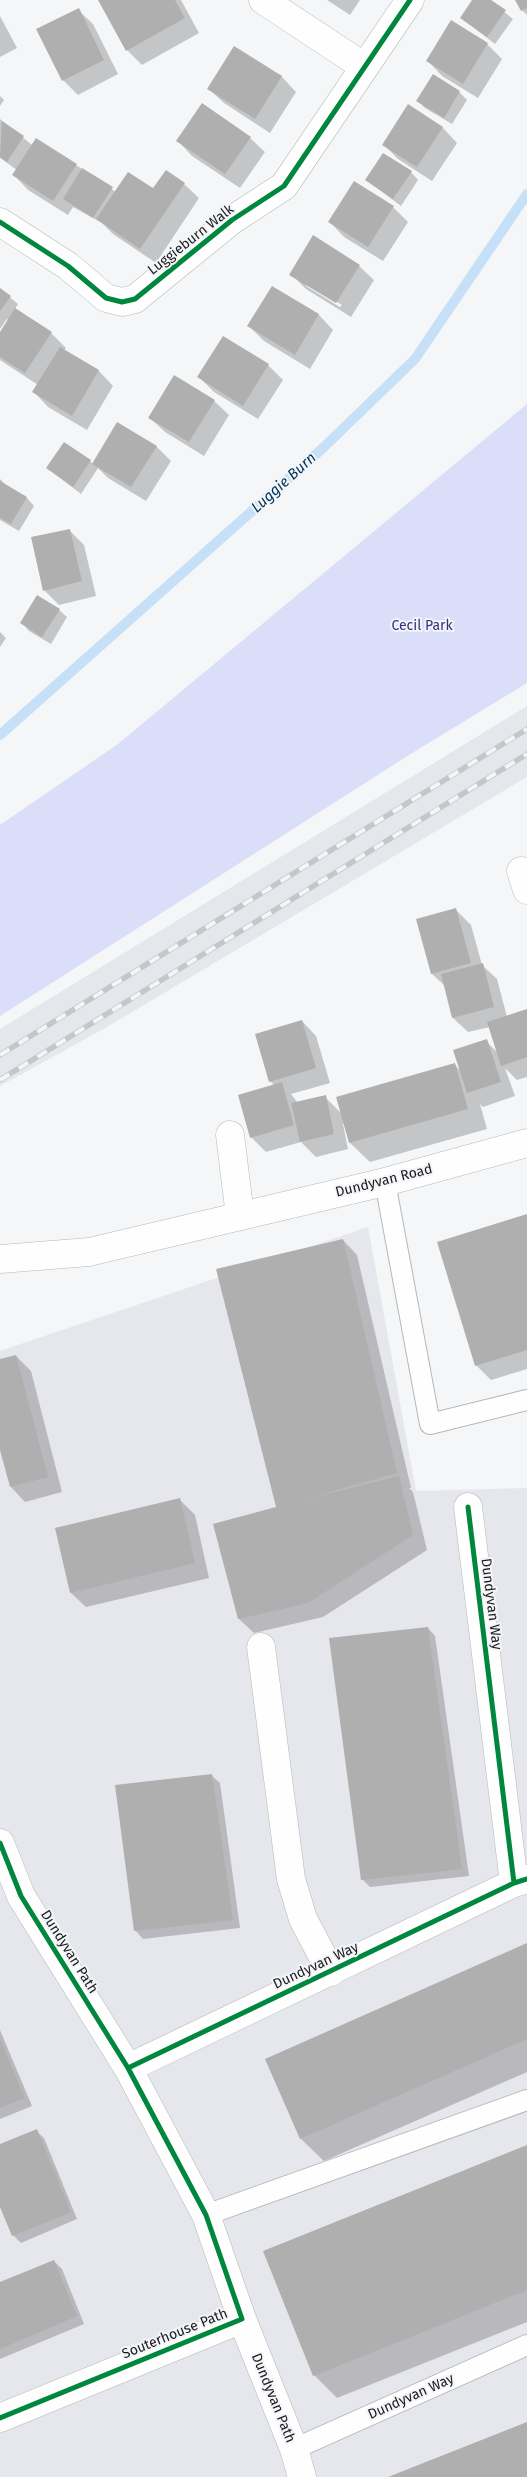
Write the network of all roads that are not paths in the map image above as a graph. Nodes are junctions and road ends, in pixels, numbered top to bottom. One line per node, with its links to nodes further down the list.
1 (263, 0): 3 (street)
2 (410, 0): 3 (street, Luggieburn Walk)
3 (363, 66): 4 (street, Luggieburn Walk)
4 (0, 222)
5 (230, 1135): 8 (street)
6 (527, 1143): 7 (street, Dundyvan Road)
7 (385, 1182): 8 (street, Dundyvan Road); 10 (lane)
8 (240, 1216): 9 (street, Dundyvan Road)
9 (0, 1259)
10 (527, 1400)
11 (468, 1507): 14 (street, Dundyvan Way)
12 (260, 1647): 15 (street, Dundyvan Way)
13 (0, 1843): 16 (street, Dundyvan Path)
14 (520, 1881): 15 (street, Dundyvan Way)
15 (330, 1972): 16 (street, Dundyvan Way)
16 (128, 2068): 18 (street, Souterhouse Path)
17 (527, 2100): 18 (lane)
18 (206, 2215): 19 (street, Souterhouse Path)
19 (242, 2319): 21 (street, Souterhouse Path); 22 (street, Dundyvan Path)
20 (527, 2344): 22 (lane, Dundyvan Way)
21 (0, 2418)
22 (294, 2449): 23 (street, Dundyvan Path)
23 (302, 2477)

